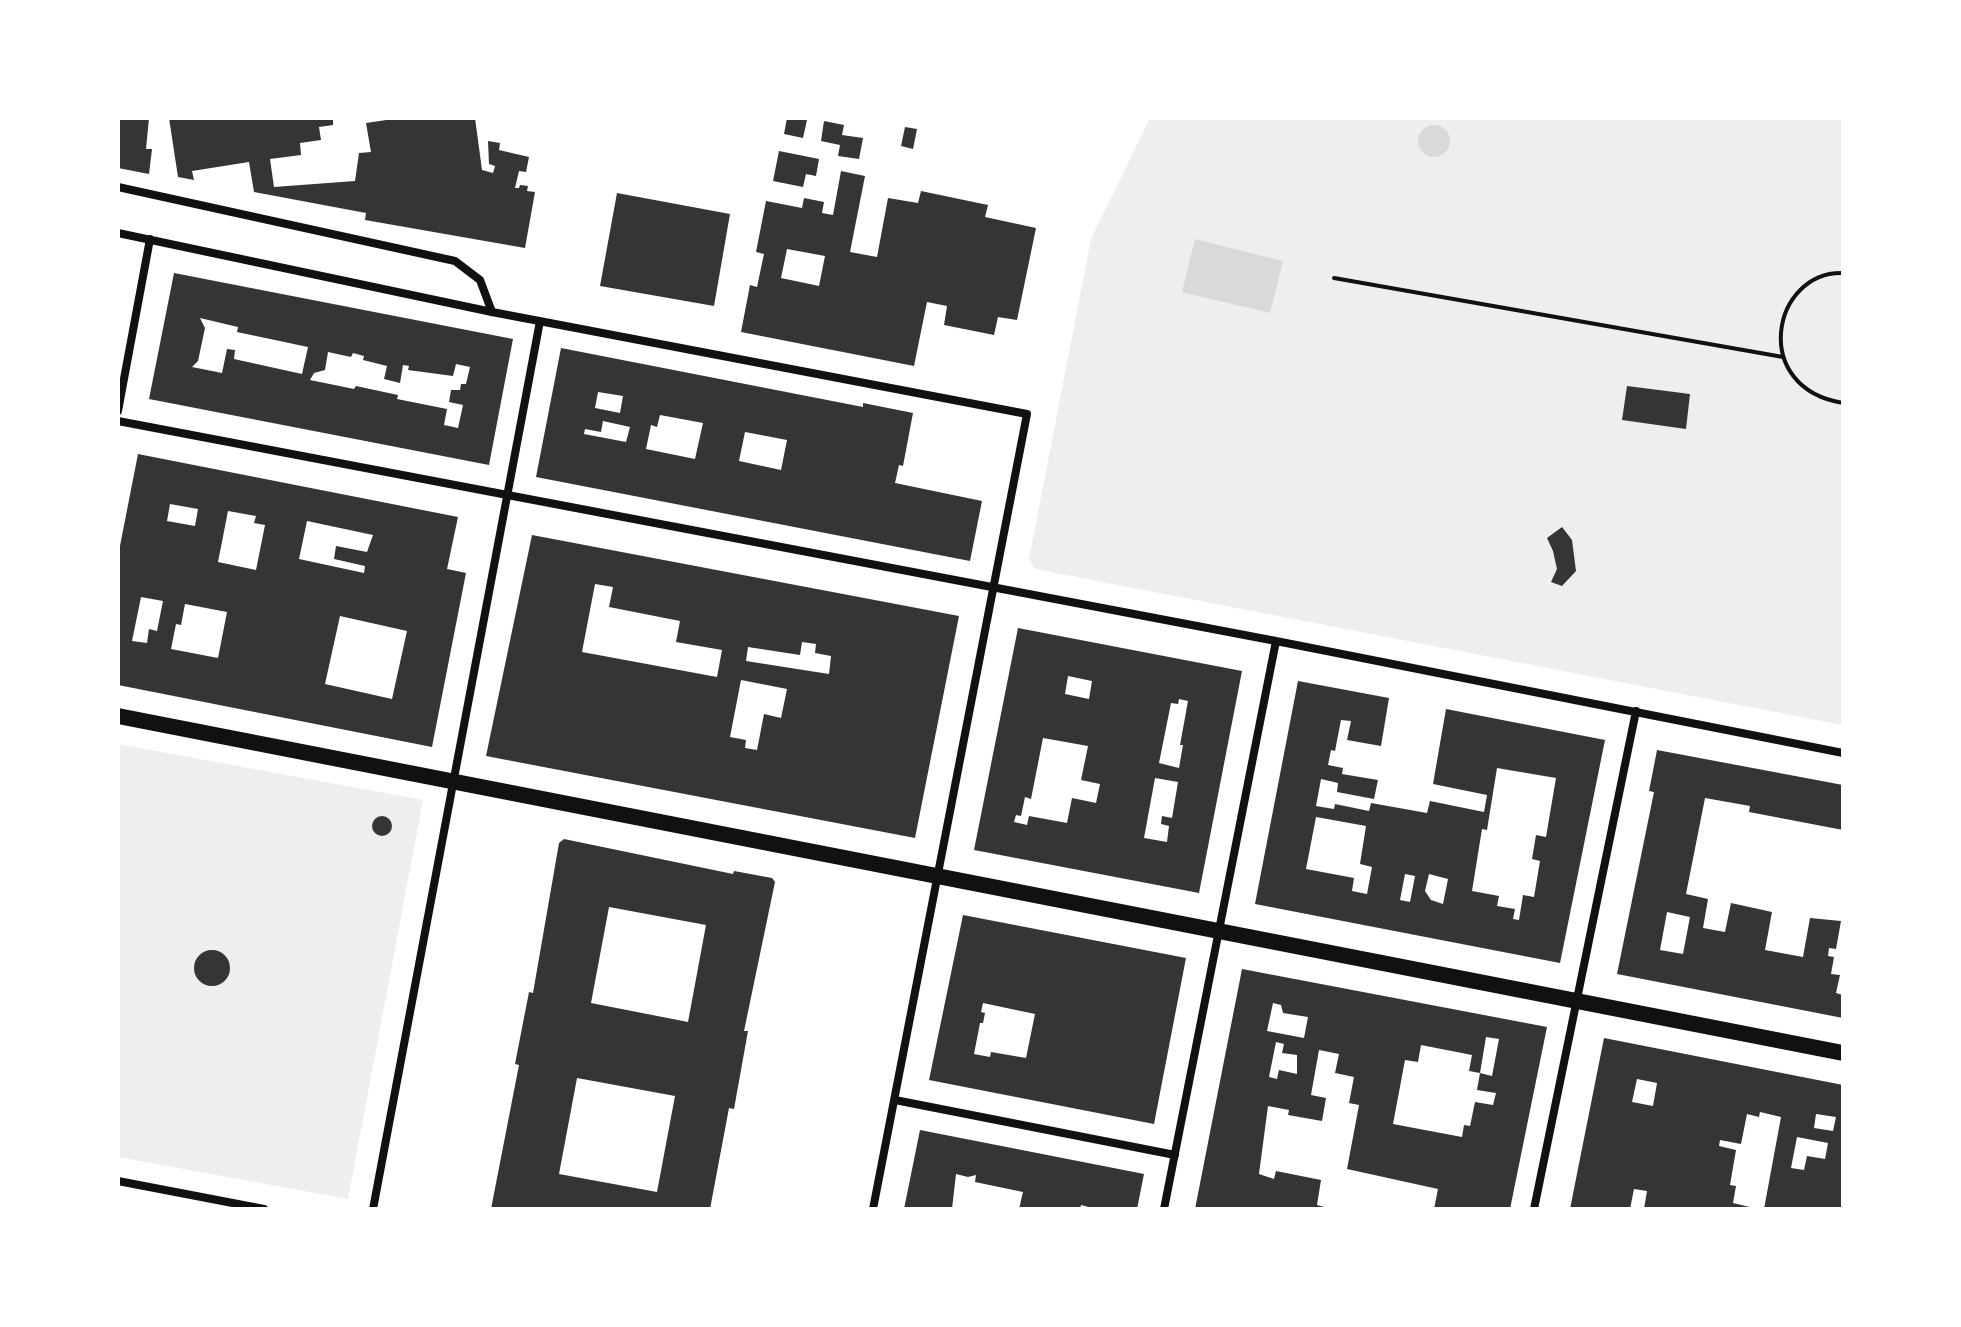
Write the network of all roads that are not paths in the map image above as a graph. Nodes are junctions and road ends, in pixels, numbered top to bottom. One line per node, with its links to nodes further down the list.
1 (118, 187): 4 (street)
2 (118, 233): 3 (street)
3 (150, 239): 4 (street); 6 (street)
4 (492, 312): 5 (street)
5 (540, 321): 8 (street); 9 (street)
6 (118, 411)
7 (118, 421): 8 (street)
8 (507, 496): 9 (street); 14 (street)
9 (994, 588): 10 (street); 15 (street)
10 (1276, 641): 11 (street); 16 (street)
11 (1636, 711): 13 (street); 17 (street)
12 (118, 716): 14 (main road)
13 (1843, 753)
14 (454, 782): 15 (main road); 23 (street)
15 (938, 877): 16 (main road); 19 (street)
16 (1218, 932): 17 (main road); 20 (street)
17 (1576, 1001): 18 (main road); 26 (street)
18 (1843, 1053)
19 (895, 1100): 20 (street); 24 (street)
20 (1175, 1155): 25 (street)
21 (118, 1181): 22 (street)
22 (264, 1209)
23 (373, 1209)
24 (873, 1209)
25 (1164, 1209)
26 (1534, 1209)

